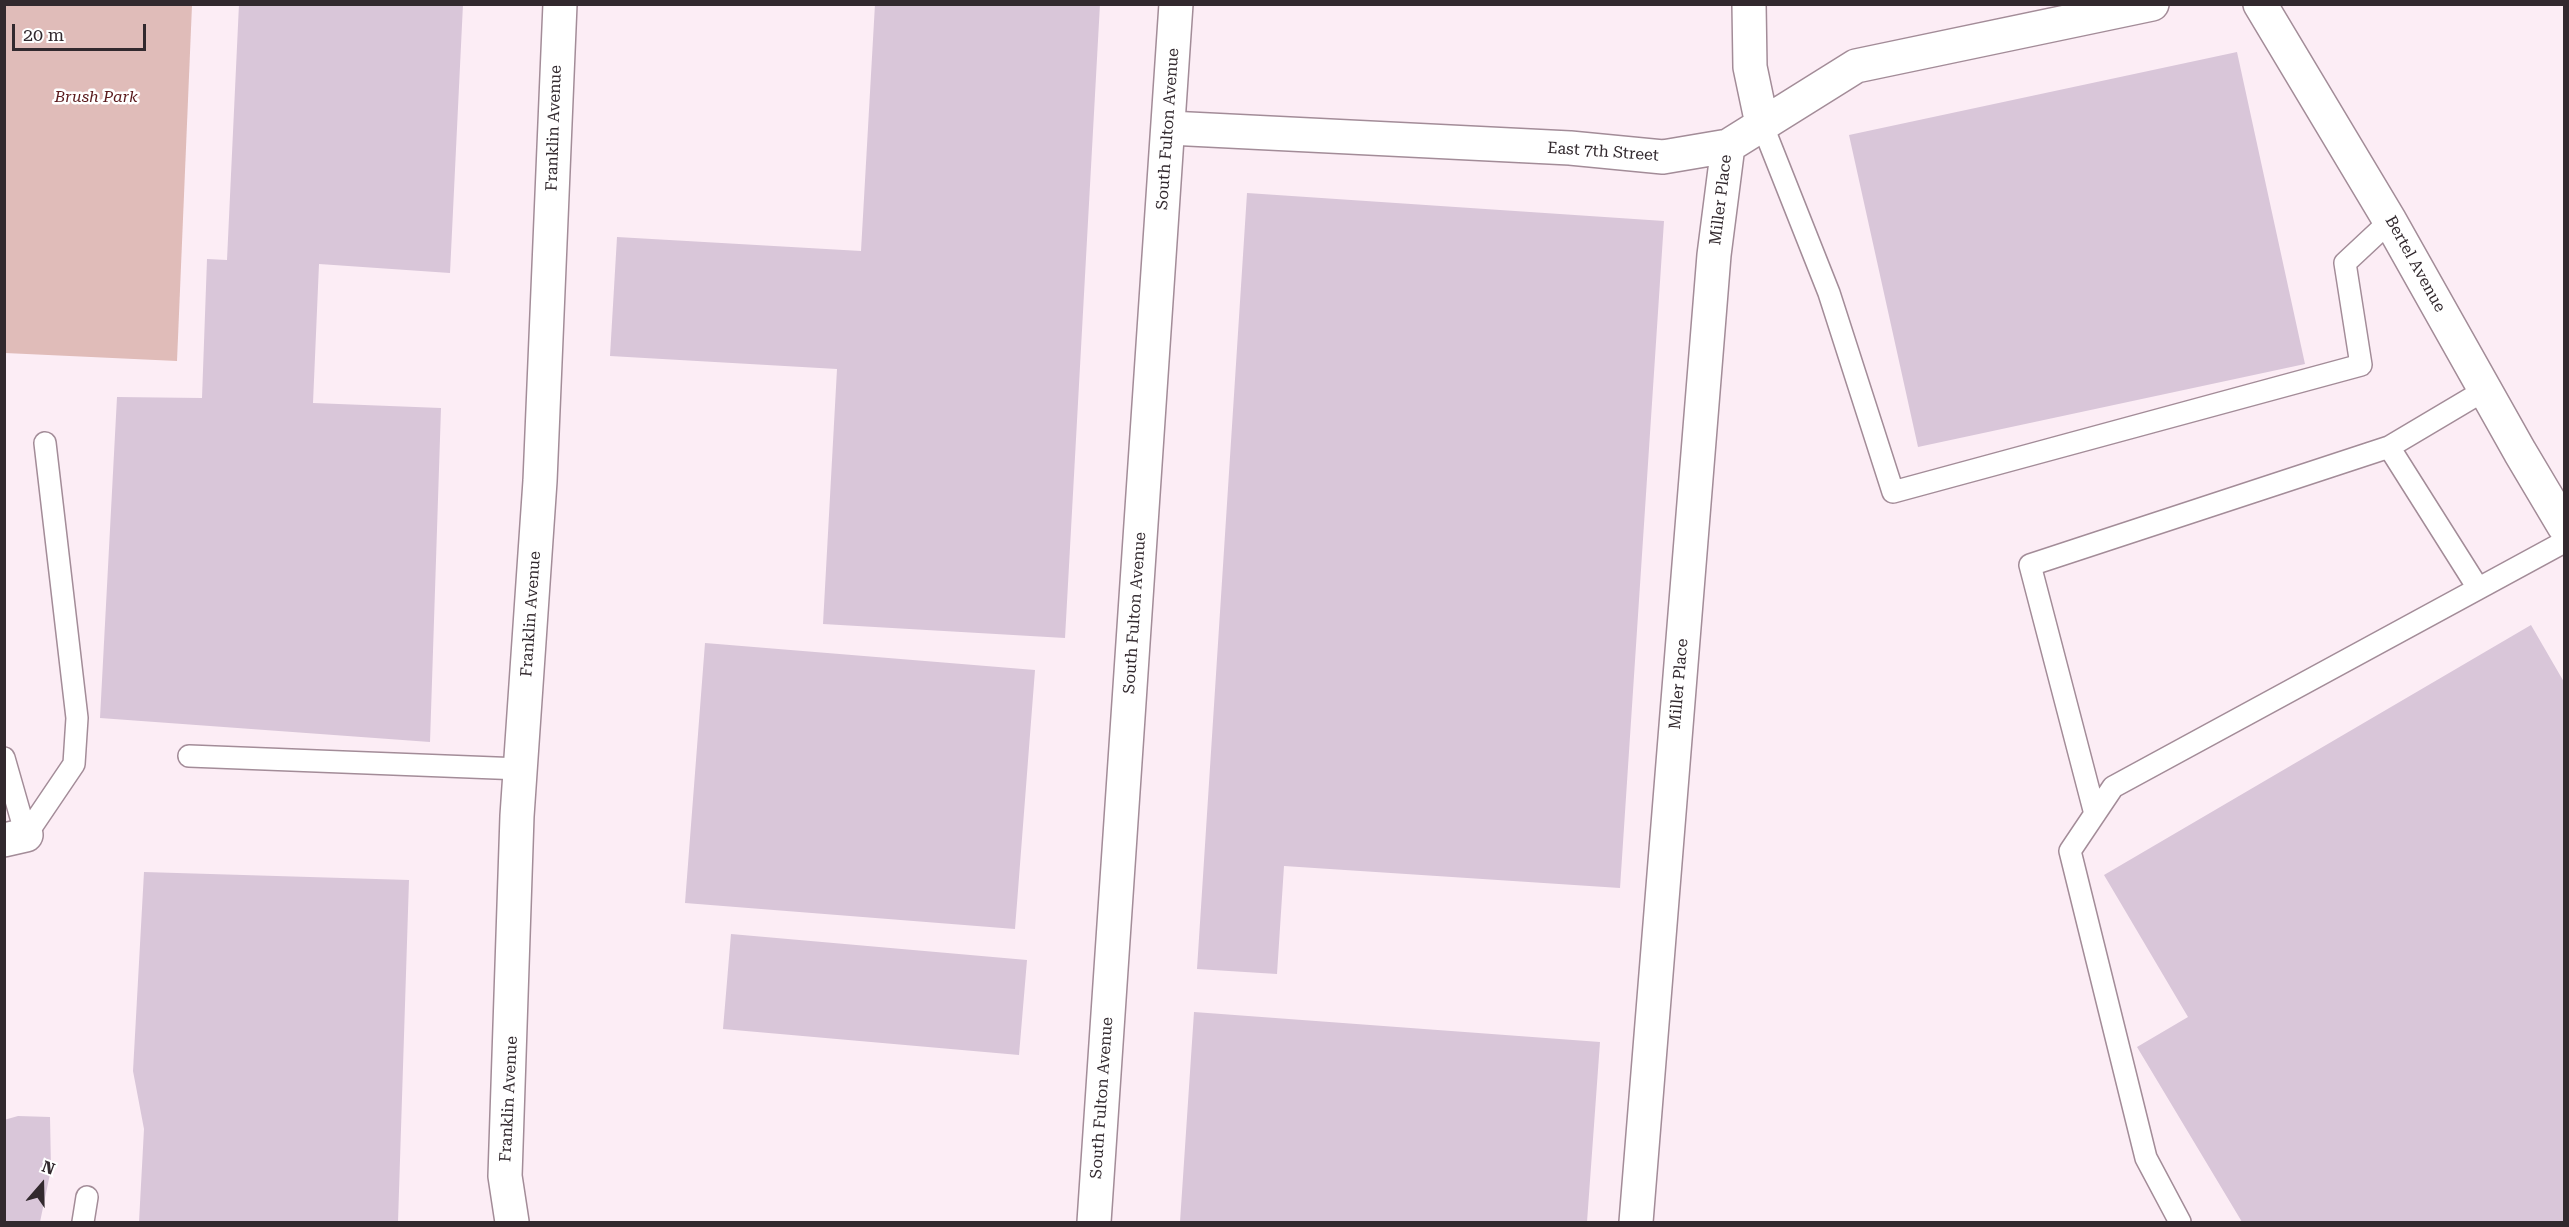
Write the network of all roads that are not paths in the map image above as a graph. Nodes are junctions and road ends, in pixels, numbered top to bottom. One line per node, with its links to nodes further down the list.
1 (560, 4): 18 (street, Franklin Avenue)
2 (1176, 4): 7 (street, South Fulton Avenue)
3 (1749, 4): 6 (street)
4 (2152, 4): 6 (street, East 7th Street)
5 (2260, 4): 9 (street, Bertel Avenue)
6 (1762, 124): 8 (street, East 7th Street); 9 (lane)
7 (1169, 128): 8 (street, East 7th Street); 24 (street, South Fulton Avenue)
8 (1728, 146): 25 (street, Miller Place)
9 (2391, 221): 10 (street, Bertel Avenue)
10 (2485, 390): 12 (lane); 13 (street, Bertel Avenue)
11 (45, 443): 20 (lane)
12 (2389, 447): 15 (lane); 19 (lane)
13 (2565, 526)
14 (2565, 542): 15 (lane)
15 (2478, 588): 19 (lane)
16 (189, 756): 18 (lane)
17 (4, 758): 20 (lane)
18 (520, 769): 23 (street, Franklin Avenue)
19 (2095, 814): 26 (lane)
20 (15, 838)
21 (87, 1197): 22 (lane)
22 (82, 1222)
23 (512, 1222)
24 (1094, 1222)
25 (1636, 1222)
26 (2180, 1222)

